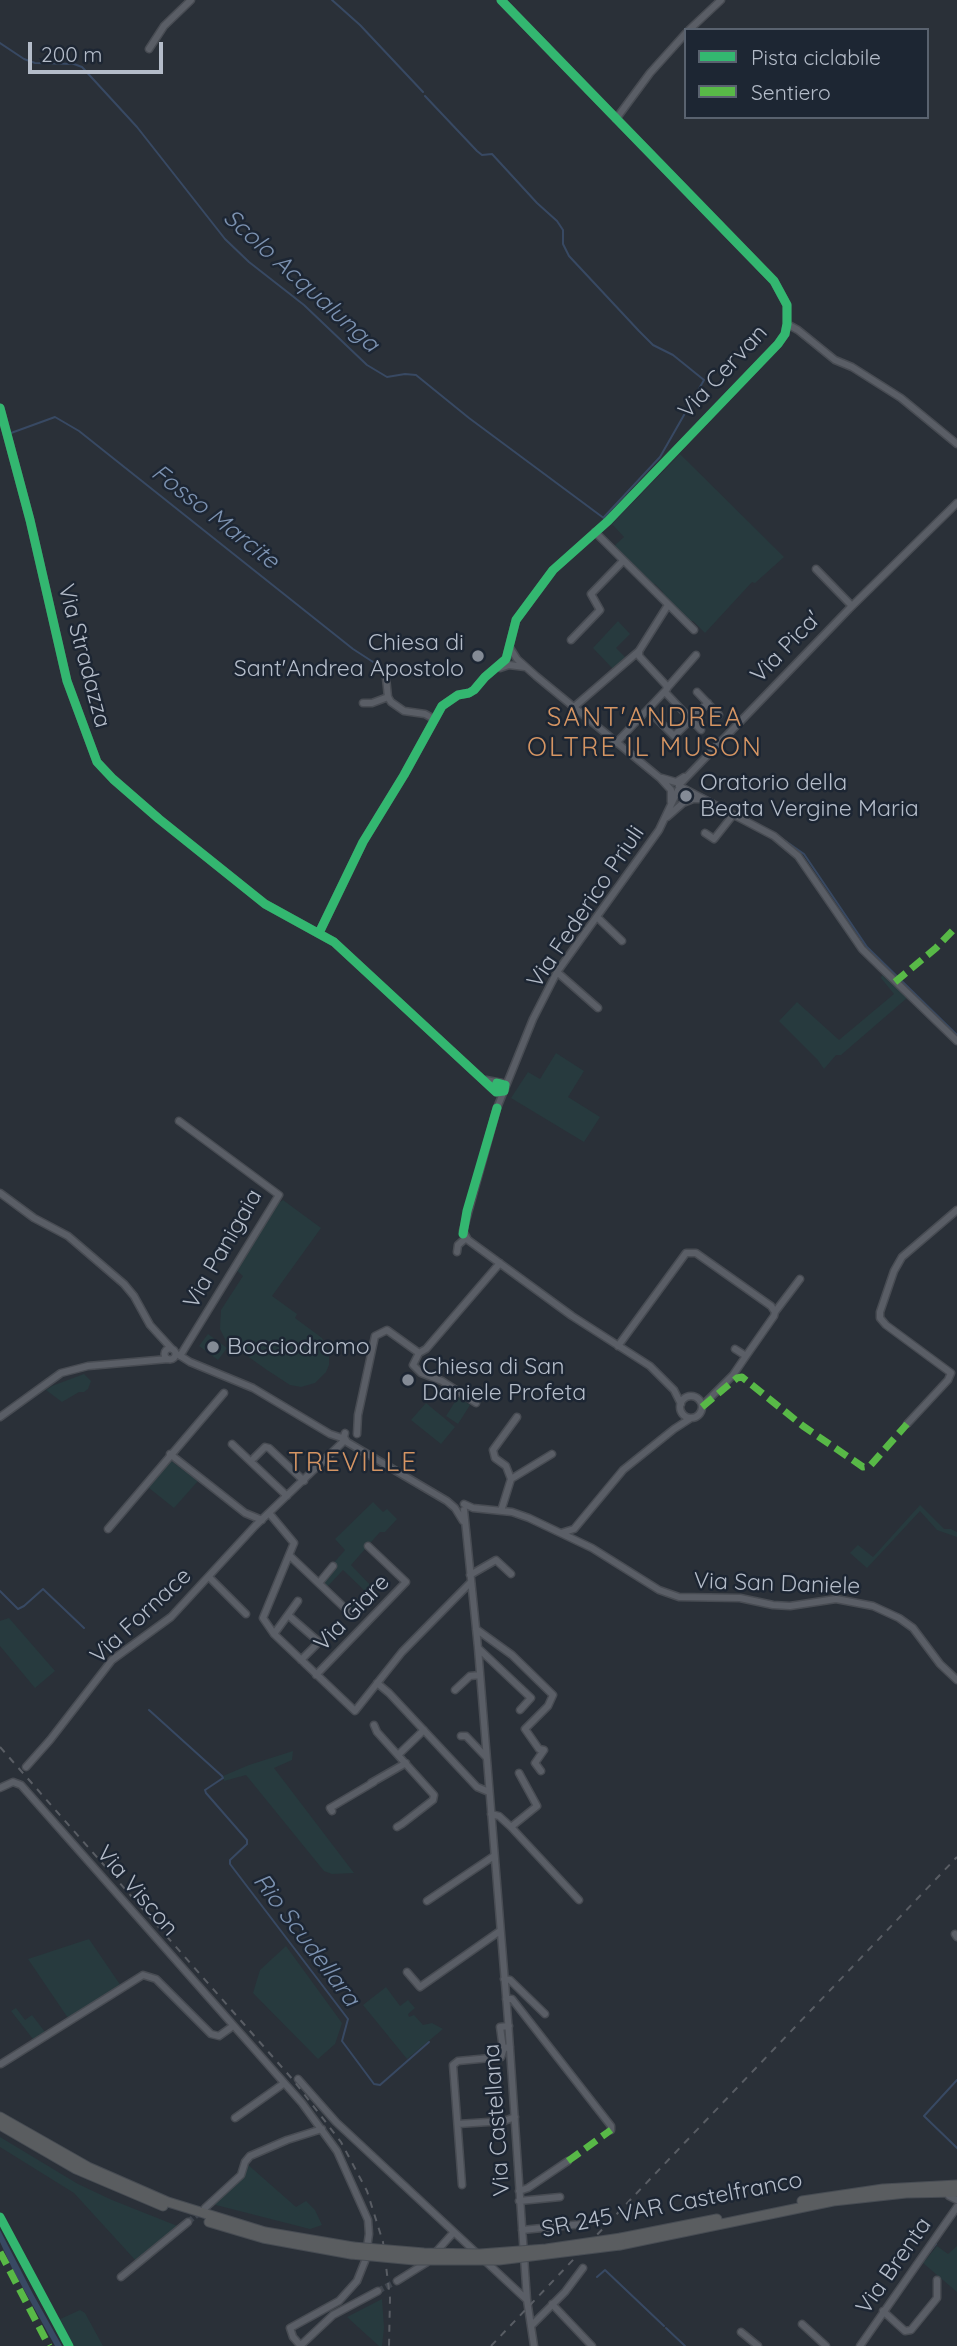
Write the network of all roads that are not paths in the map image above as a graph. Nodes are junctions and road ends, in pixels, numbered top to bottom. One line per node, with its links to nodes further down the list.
1 (191, 0): 6 (street)
2 (500, 0): 7 (street, Via Cervan)
3 (721, 0): 4 (street)
4 (691, 28)
5 (684, 35): 7 (street)
6 (149, 49)
7 (617, 119): 8 (street, Via Cervan)
8 (787, 324): 10 (street, Via Cervan); 12 (street, Via Cervan)
9 (0, 408): 41 (street, Via Stradazza)
10 (957, 444)
11 (957, 503): 16 (street, Via Pica')
12 (595, 532): 13 (street); 21 (street, Via Cervan)
13 (623, 561): 15 (street); 18 (street)
14 (816, 569): 16 (street, Via Pica')
15 (668, 605): 17 (street); 19 (street)
16 (852, 606): 35 (street, Via Pica')
17 (694, 630)
18 (571, 640)
19 (639, 651): 23 (street); 28 (street)
20 (696, 655): 23 (street)
21 (511, 660): 28 (street); 31 (street)
22 (386, 678): 25 (street)
23 (666, 688): 29 (street); 32 (street)
24 (697, 692): 27 (street)
25 (388, 697): 26 (street); 31 (street)
26 (363, 703)
27 (708, 704): 30 (street); 32 (street)
28 (574, 707): 34 (street)
29 (648, 710): 32 (street); 34 (street)
30 (719, 715)
31 (434, 719): 41 (street)
32 (691, 719): 33 (street)
33 (701, 730)
34 (616, 743): 35 (street)
35 (675, 787): 36 (street); 38 (street, Via Federico Priuli)
36 (705, 799): 37 (street); 38 (street)
37 (733, 815): 39 (street); 45 (street)
38 (663, 822): 40 (street, Via Federico Priuli)
39 (705, 833)
40 (597, 917): 42 (street); 43 (street, Via Federico Priuli)
41 (319, 933): 46 (street, Via Stradazza)
42 (622, 941)
43 (557, 972): 44 (street); 46 (street, Via Federico Priuli)
44 (598, 1008)
45 (957, 1041)
46 (500, 1088): 50 (street)
47 (179, 1121): 58 (street, Via Panigaia)
48 (0, 1193): 58 (street)
49 (957, 1210): 71 (street)
50 (465, 1236): 51 (street); 52 (street)
51 (457, 1252)
52 (500, 1263): 55 (street); 57 (street)
53 (800, 1279): 54 (street)
54 (775, 1312): 55 (street); 59 (street)
55 (618, 1346): 60 (street)
56 (735, 1349): 59 (street)
57 (419, 1353): 64 (street); 73 (street, Via Fornace)
58 (171, 1354): 68 (street); 73 (street)
59 (746, 1356): 62 (street)
60 (674, 1390): 63 (street); 65 (street)
61 (224, 1393): 75 (street)
62 (713, 1394): 63 (street); 66 (street)
63 (694, 1397): 65 (street); 66 (street)
64 (476, 1403)
65 (681, 1404): 67 (street)
66 (702, 1406): 70 (street)
67 (682, 1413): 70 (street); 72 (street)
68 (0, 1417)
69 (517, 1417): 78 (street)
70 (691, 1418): 72 (street)
71 (907, 1424)
72 (674, 1429): 89 (street)
73 (350, 1436): 79 (street, Via Fornace); 81 (street)
74 (232, 1444): 80 (street)
75 (170, 1454): 83 (street); 87 (street)
76 (552, 1454): 78 (street)
77 (254, 1458): 79 (street)
78 (511, 1479): 82 (street)
79 (304, 1481): 80 (street, Via Fornace)
80 (288, 1496): 84 (street, Via Fornace)
81 (460, 1508): 82 (street, Via San Daniele); 96 (street, Via Castellana)
82 (503, 1512): 88 (street, Via San Daniele)
83 (245, 1513): 85 (street); 86 (street)
84 (269, 1513): 85 (street, Via Fornace); 92 (street)
85 (262, 1520): 86 (street, Via Fornace)
86 (255, 1526): 95 (street, Via Fornace)
87 (108, 1529)
88 (557, 1533): 89 (street); 90 (street, Via San Daniele)
89 (573, 1535): 90 (street)
90 (581, 1545): 108 (street, Via San Daniele)
91 (368, 1546): 106 (street, Via Giare)
92 (289, 1555): 97 (street); 103 (street)
93 (332, 1566): 97 (street)
94 (511, 1574): 96 (street)
95 (209, 1577): 100 (street); 118 (street, Via Fornace)
96 (470, 1579): 102 (street, Via Castellana); 109 (street)
97 (319, 1583): 99 (street)
98 (298, 1601): 101 (street)
99 (350, 1613)
100 (246, 1614)
101 (288, 1615): 103 (street); 105 (street)
102 (476, 1629): 104 (street, Via Castellana); 119 (street)
103 (274, 1634): 105 (street)
104 (478, 1648): 107 (street, Via Castellana); 111 (street)
105 (301, 1660): 106 (street)
106 (316, 1675): 109 (street)
107 (480, 1675): 110 (street); 116 (street, Via Castellana)
108 (957, 1680)
109 (377, 1683): 113 (street)
110 (455, 1690)
111 (520, 1710)
112 (374, 1725): 115 (street)
113 (424, 1730): 115 (street); 122 (street)
114 (461, 1736): 116 (street)
115 (398, 1755): 117 (street)
116 (486, 1757): 121 (street, Via Castellana)
117 (406, 1763): 125 (street); 127 (street)
118 (26, 1767)
119 (541, 1771)
120 (519, 1773): 128 (street)
121 (488, 1781): 122 (street); 124 (street, Via Castellana)
122 (474, 1783): 124 (street)
123 (0, 1788): 137 (street, Via Viscon)
124 (489, 1792): 126 (street, Via Castellana)
125 (332, 1811)
126 (491, 1814): 128 (street); 129 (street, Via Castellana)
127 (397, 1827)
128 (511, 1827): 130 (street)
129 (494, 1856): 131 (street); 132 (street, Via Castellana)
130 (579, 1900)
131 (427, 1901)
132 (500, 1931): 133 (street); 134 (street, Via Castellana)
133 (407, 1972)
134 (504, 1979): 135 (street, Via Castellana); 136 (street)
135 (506, 1998): 138 (street, Via Castellana); 148 (street)
136 (545, 2014)
137 (233, 2026): 139 (street); 141 (street, Via Viscon)
138 (506, 2048): 143 (street, Via Castellana); 145 (street)
139 (1, 2064)
140 (298, 2078): 163 (street)
141 (283, 2084): 144 (street); 147 (street, Via Viscon)
142 (0, 2117): 164 (highway, SR 245 VAR Castelfranco)
143 (515, 2117): 145 (street); 152 (street, Via Castellana)
144 (235, 2118)
145 (458, 2124): 150 (street)
146 (0, 2125): 164 (highway, SR 245 VAR Castelfranco)
147 (322, 2129): 159 (street); 176 (street, Via Viscon)
148 (611, 2130)
149 (568, 2161): 152 (street)
150 (462, 2185)
151 (957, 2185): 154 (highway, SR 245 VAR Castelfranco)
152 (519, 2191): 157 (street, Via Castellana)
153 (953, 2194): 154 (highway, SR 245 VAR Castelfranco); 156 (street)
154 (847, 2196): 164 (highway, SR 245 VAR Castelfranco, bridge)
155 (560, 2197): 157 (street)
156 (957, 2200)
157 (519, 2201): 162 (street, Via Castellana)
158 (957, 2207): 172 (street, Via Brenta)
159 (205, 2208)
160 (188, 2222): 166 (street)
161 (583, 2224): 162 (street)
162 (522, 2230): 170 (street, Via Castellana)
163 (454, 2232): 168 (street); 170 (street)
164 (352, 2250)
165 (583, 2268): 171 (street)
166 (121, 2277)
167 (937, 2280): 172 (street)
168 (397, 2281)
169 (378, 2291): 176 (street, Via Viscon)
170 (527, 2304): 174 (street, Via Castellana)
171 (552, 2304): 174 (street); 178 (street)
172 (883, 2311): 181 (street, Via Brenta)
173 (802, 2324): 180 (street)
174 (531, 2326): 177 (street, Via Castellana)
175 (741, 2332): 179 (street)
176 (300, 2346)
177 (534, 2346)
178 (592, 2346)
179 (758, 2346)
180 (826, 2346)
181 (860, 2346)

